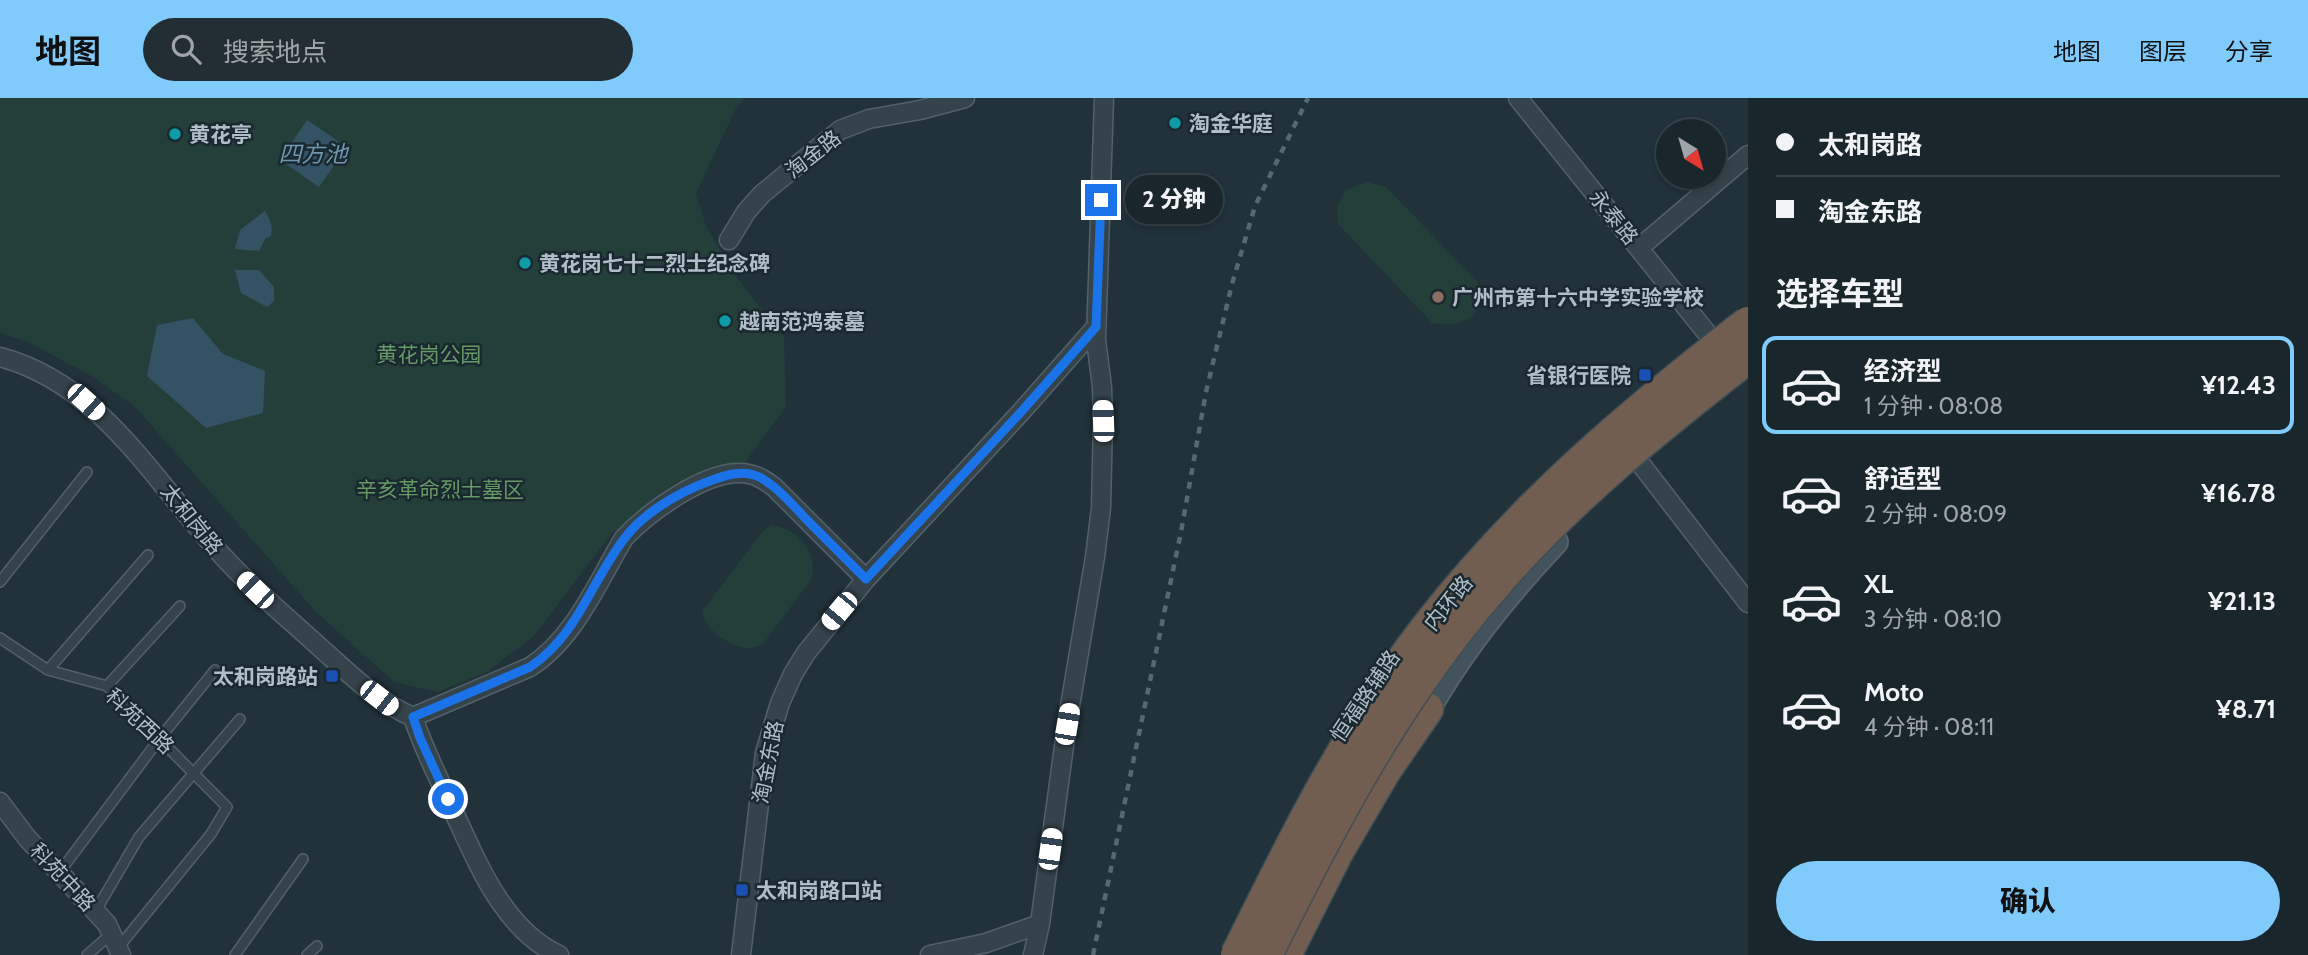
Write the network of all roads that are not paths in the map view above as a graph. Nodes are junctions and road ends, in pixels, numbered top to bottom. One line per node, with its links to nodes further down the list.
1 (965, 98): 5 (street, 淘金路)
2 (1104, 98): 9 (street)
3 (1518, 98): 6 (street, 永泰路)
4 (1748, 155): 6 (street)
5 (729, 240)
6 (1639, 248): 10 (street, 永泰路)
7 (1748, 307): 10 (main road, 恒福路辅路)
8 (1748, 323): 46 (highway, 内环路, bridge)
9 (1096, 327): 18 (street, 淘金东路); 35 (street)
10 (1710, 337): 14 (main road, 恒福路辅路)
11 (0, 357): 27 (street, 太和岗路)
12 (1748, 357): 47 (highway, 内环路, bridge)
13 (1748, 375): 15 (main road)
14 (1605, 421): 15 (street); 45 (main road, 恒福路辅路)
15 (1639, 461): 20 (street); 26 (main road)
16 (87, 472): 19 (lane)
17 (148, 555): 23 (lane)
18 (866, 579): 27 (street); 42 (street, 淘金东路)
19 (0, 582)
20 (1748, 603)
21 (180, 606): 25 (lane)
22 (0, 638): 23 (lane, 科苑西路)
23 (48, 670): 25 (lane, 科苑西路)
24 (215, 670): 29 (lane)
25 (107, 686): 29 (lane, 科苑西路)
26 (1427, 709): 48 (highway); 49 (main road)
27 (413, 717): 41 (street)
28 (240, 719): 30 (lane)
29 (160, 738): 30 (lane, 科苑西路); 33 (lane)
30 (194, 773): 34 (lane); 36 (lane, 科苑西路)
31 (0, 802): 33 (street, 科苑中路)
32 (303, 859): 39 (lane)
33 (59, 873): 34 (street, 科苑中路)
34 (95, 912): 36 (street, 科苑中路)
35 (1040, 924): 43 (street); 44 (street)
36 (117, 946): 38 (lane)
37 (317, 946): 40 (lane)
38 (87, 955)
39 (235, 955)
40 (307, 955)
41 (559, 955)
42 (741, 955)
43 (930, 955)
44 (1033, 955)
45 (1220, 955)
46 (1237, 955)
47 (1266, 955)
48 (1285, 955)
49 (1300, 955)

